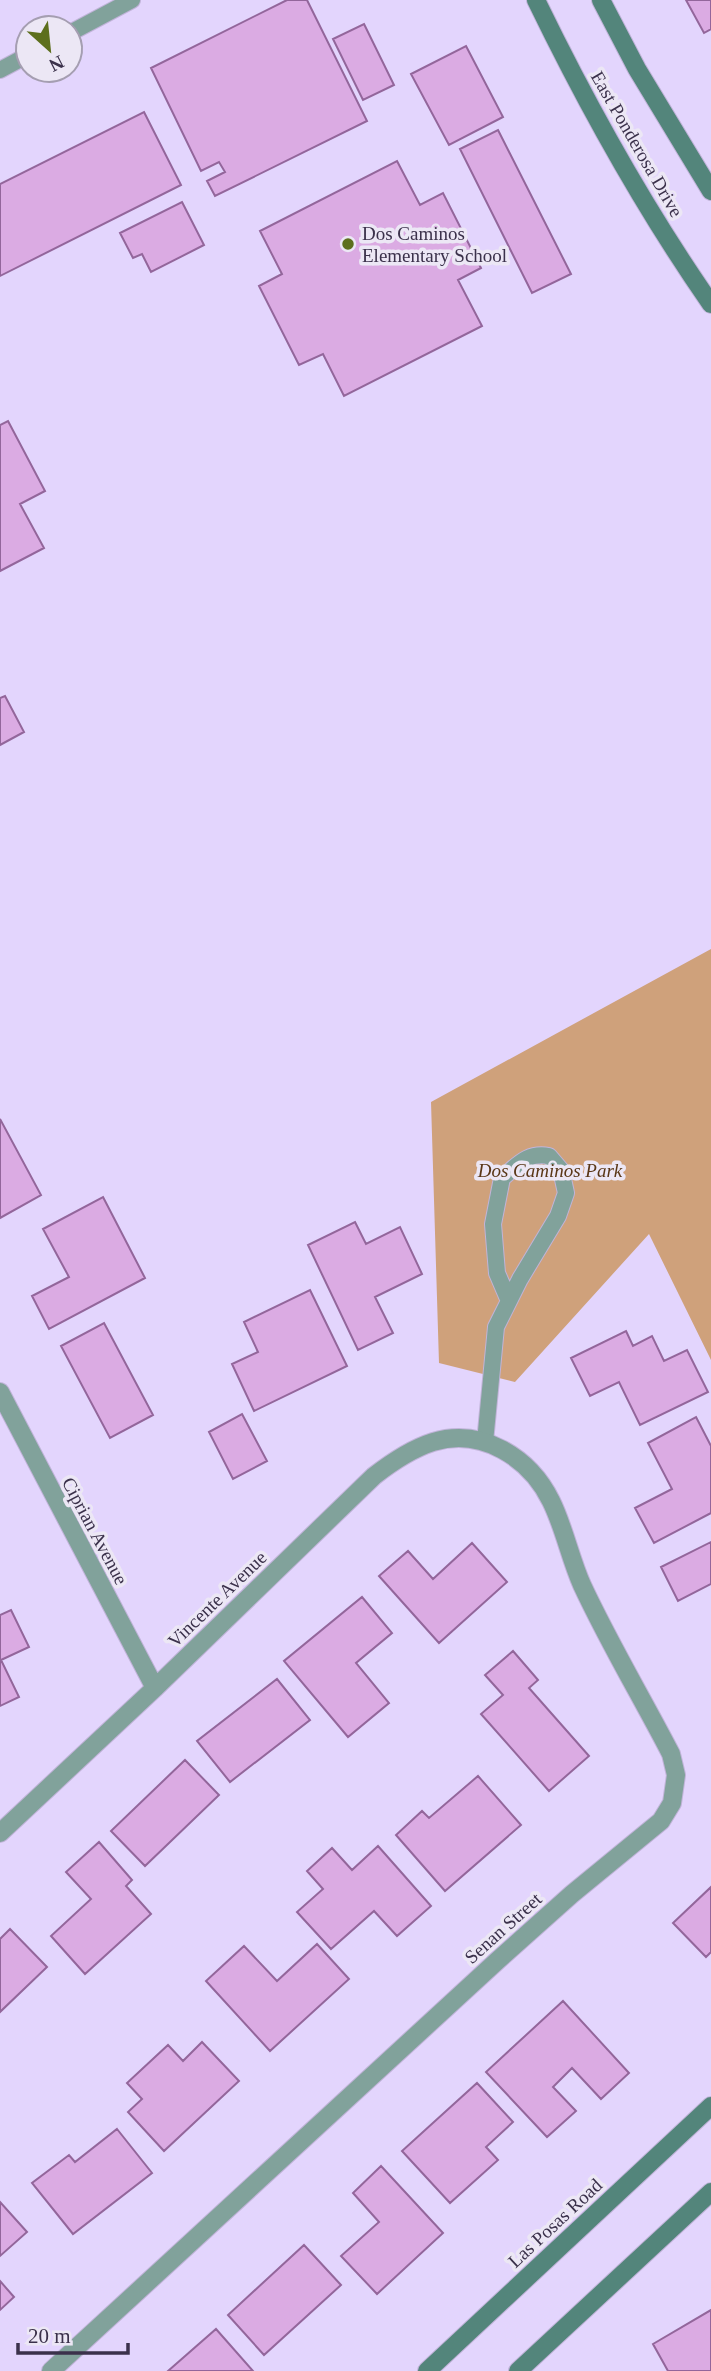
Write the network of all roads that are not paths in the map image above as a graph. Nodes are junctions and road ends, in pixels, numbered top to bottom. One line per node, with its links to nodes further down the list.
1 (132, 0): 4 (lane)
2 (536, 0): 6 (main road, East Ponderosa Drive)
3 (601, 0): 5 (main road, East Ponderosa Drive)
4 (84, 26)
5 (711, 191)
6 (711, 304)
7 (509, 1301): 7 (lane); 9 (lane)
8 (0, 1392): 10 (street, Ciprian Avenue)
9 (485, 1442): 10 (street, Vincente Avenue); 15 (street, Senan Street)
10 (155, 1688): 11 (street, Vincente Avenue)
11 (0, 1833)
12 (711, 2106): 14 (main road, Las Posas Road)
13 (711, 2192): 16 (main road)
14 (430, 2370)
15 (51, 2371)
16 (518, 2371)

